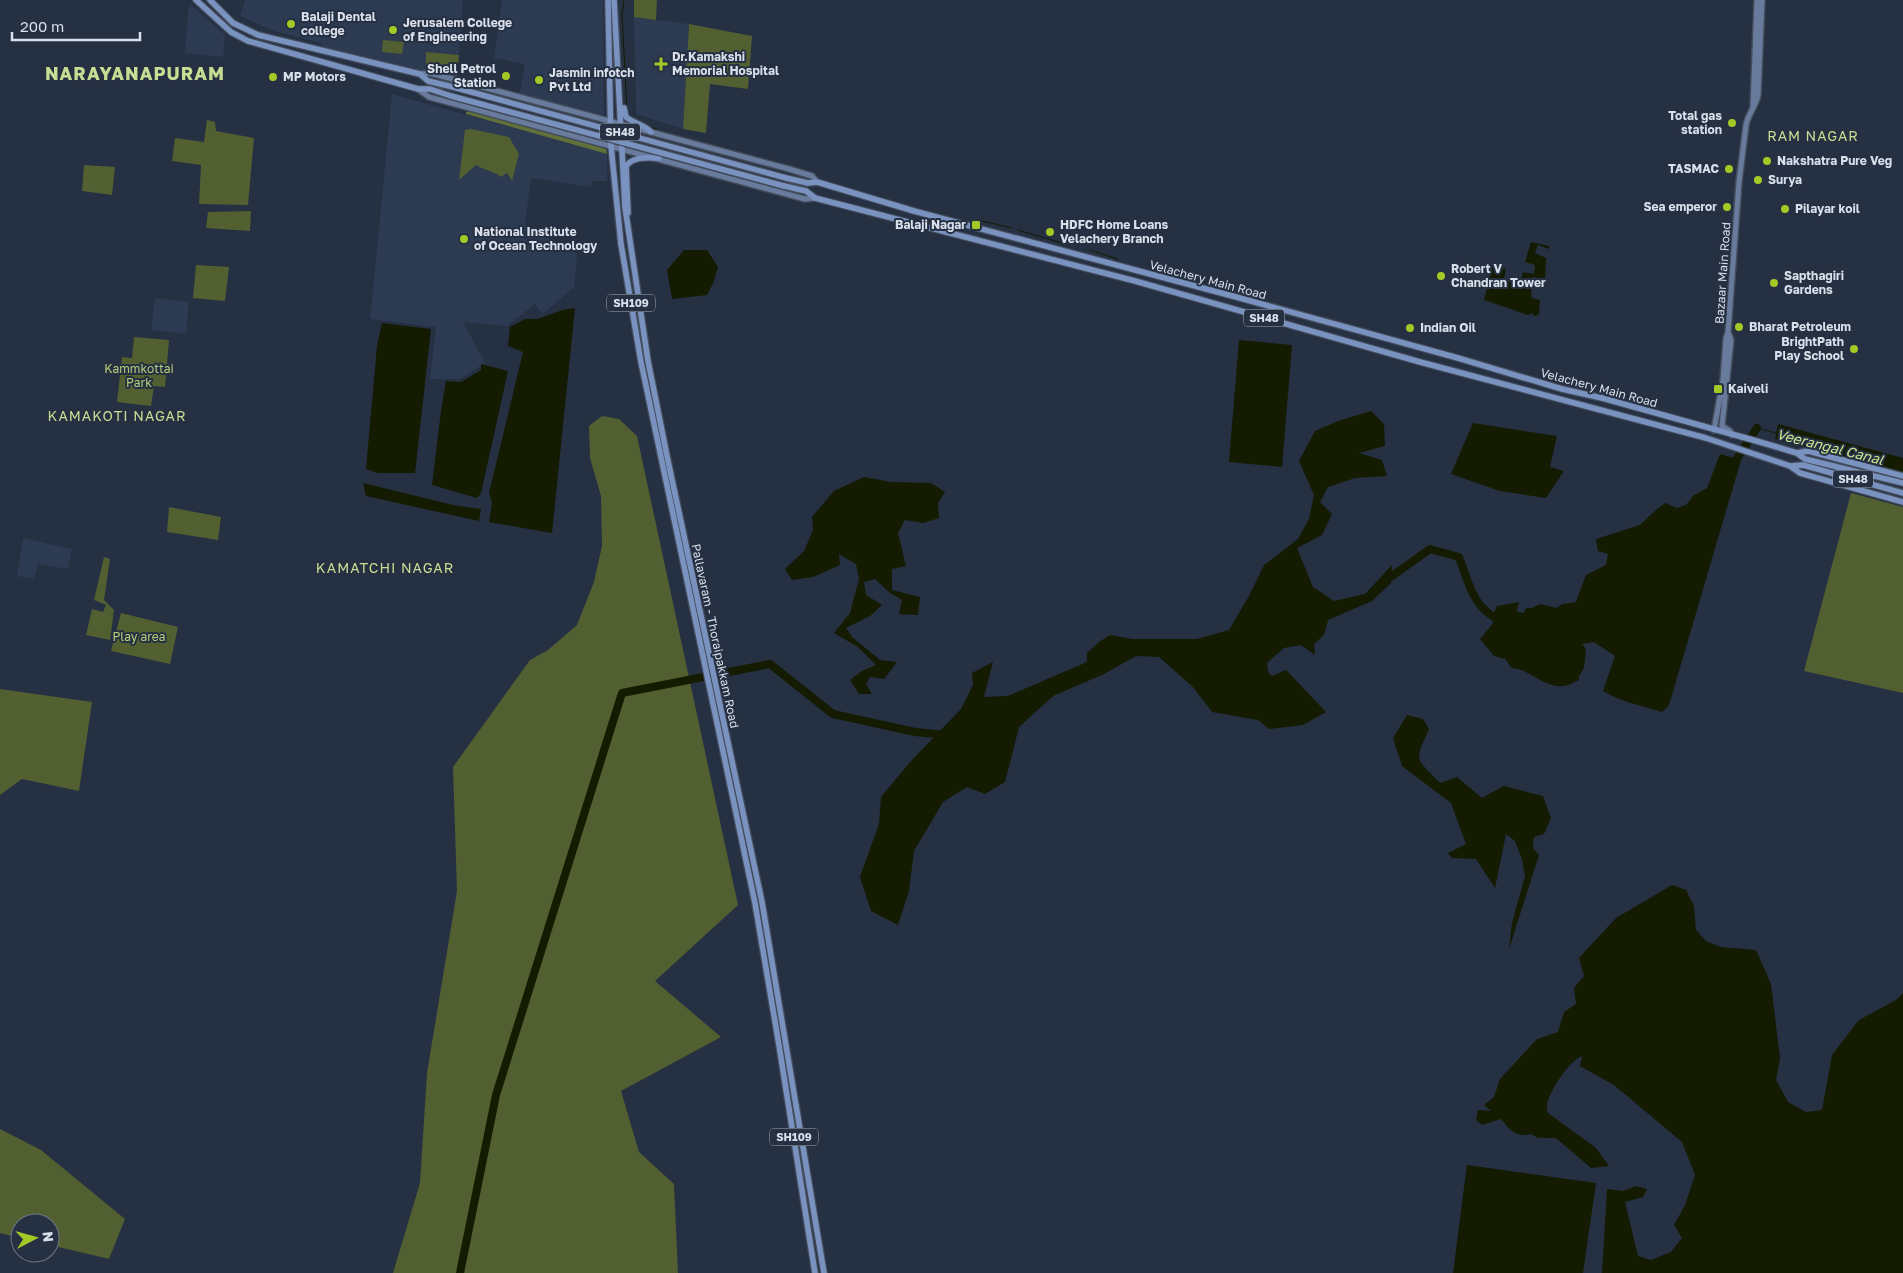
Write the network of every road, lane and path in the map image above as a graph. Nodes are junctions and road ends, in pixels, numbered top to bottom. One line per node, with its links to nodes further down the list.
1 (196, 0): 8 (main road, SH48)
2 (210, 0): 7 (main road, SH48)
3 (608, 0): 13 (main road, Pallavaram - Thoraipakkam Road / SH109)
4 (614, 0): 9 (main road, Pallavaram - Thoraipakkam Road / SH109)
5 (1757, 0): 12 (street)
6 (1762, 0): 12 (street, Bazaar Main Road)
7 (287, 41): 8 (main road); 10 (main road, SH48)
8 (285, 52): 11 (main road, SH48)
9 (617, 65): 14 (main road, Pallavaram - Thoraipakkam Road / SH109); 15 (main road)
10 (420, 74): 13 (street); 19 (main road, SH48, bridge)
11 (418, 89): 16 (street); 21 (main road, SH48, bridge)
12 (1753, 107): 24 (street, Bazaar Main Road)
13 (611, 120): 14 (street); 16 (main road, Pallavaram - Thoraipakkam Road / SH109)
14 (622, 123): 15 (street); 17 (main road, Pallavaram - Thoraipakkam Road / SH109)
15 (651, 132): 19 (street)
16 (611, 146): 17 (street); 29 (main road, Pallavaram - Thoraipakkam Road / SH109)
17 (621, 150): 18 (street); 20 (main road, Pallavaram - Thoraipakkam Road / SH109)
18 (659, 158): 20 (main road); 21 (street)
19 (817, 182): 22 (main road, Velachery Main Road / SH48)
20 (626, 193): 29 (main road, Pallavaram - Thoraipakkam Road / SH109)
21 (815, 198): 23 (main road, Velachery Main Road / SH48)
22 (896, 206): 23 (main road); 25 (main road, Velachery Main Road / SH48)
23 (892, 218): 26 (main road, Velachery Main Road / SH48)
24 (1728, 332): 27 (street, Bazaar Main Road); 28 (street)
25 (1409, 346): 26 (main road); 27 (main road, Velachery Main Road / SH48)
26 (1406, 357): 32 (main road, Velachery Main Road / SH48)
27 (1714, 430): 28 (main road, Velachery Main Road / SH48)
28 (1732, 435): 30 (main road, Velachery Main Road / SH48)
29 (662, 446): 37 (main road, Pallavaram - Thoraipakkam Road / SH109)
30 (1797, 453): 31 (main road, SH48); 33 (main road)
31 (1804, 462): 32 (main road, SH48); 34 (main road, SH48); 35 (main road, SH48)
32 (1790, 466): 36 (main road, Velachery Main Road)
33 (1903, 476)
34 (1903, 483)
35 (1903, 493)
36 (1903, 502)
37 (691, 585): 38 (main road, Pallavaram - Thoraipakkam Road / SH109); 39 (main road, Pallavaram - Thoraipakkam Road / SH109)
38 (722, 713): 39 (main road); 40 (main road, Pallavaram - Thoraipakkam Road / SH109)
39 (714, 715): 41 (main road, Pallavaram - Thoraipakkam Road / SH109)
40 (754, 864): 41 (main road); 42 (main road, Pallavaram - Thoraipakkam Road / SH109)
41 (746, 866): 42 (main road, Pallavaram - Thoraipakkam Road / SH109)
42 (757, 896): 43 (main road, Pallavaram - Thoraipakkam Road / SH109); 43 (main road, Pallavaram - Thoraipakkam Road / SH109)
43 (770, 974): 44 (main road, Pallavaram - Thoraipakkam Road / SH109)
44 (784, 1055): 45 (main road, Pallavaram - Thoraipakkam Road / SH109); 46 (main road, Pallavaram - Thoraipakkam Road / SH109)
45 (815, 1273)
46 (824, 1273)

